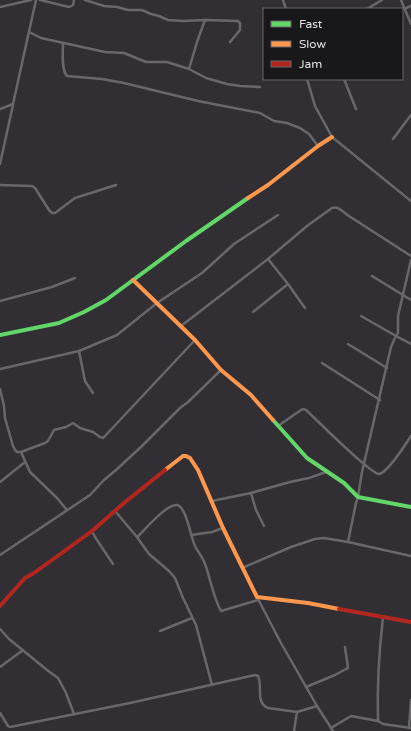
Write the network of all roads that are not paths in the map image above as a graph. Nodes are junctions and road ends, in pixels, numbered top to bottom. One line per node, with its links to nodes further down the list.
1 (31, 0): 9 (street)
2 (36, 0): 14 (street)
3 (40, 0): 4 (street)
4 (74, 0)
5 (85, 0): 12 (street)
6 (382, 0): 10 (street)
7 (401, 0): 11 (street)
8 (411, 6): 11 (street)
9 (0, 7)
10 (369, 8)
11 (404, 9): 13 (street)
12 (205, 20): 15 (street); 17 (street)
13 (411, 24)
14 (29, 32): 16 (street); 21 (street)
15 (230, 42)
16 (63, 43): 17 (street); 27 (street)
17 (189, 69): 20 (street)
18 (307, 80): 25 (street)
19 (344, 80): 23 (street)
20 (260, 87)
21 (13, 104): 22 (street); 28 (street)
22 (0, 109)
23 (356, 109)
24 (411, 115): 26 (street)
25 (332, 137): 27 (street); 31 (street)
26 (393, 139)
27 (318, 146): 38 (street)
28 (0, 164)
29 (0, 185): 30 (street)
30 (116, 185)
31 (411, 200)
32 (278, 215): 43 (street)
33 (411, 256): 34 (street)
34 (268, 259): 39 (street); 47 (street)
35 (411, 260): 40 (street)
36 (372, 276): 40 (street)
37 (75, 278): 42 (street)
38 (133, 280): 43 (street); 48 (street)
39 (288, 284): 44 (street); 45 (street)
40 (403, 295): 41 (street); 49 (street)
41 (411, 300)
42 (0, 301)
43 (157, 303): 47 (street); 53 (street)
44 (305, 308)
45 (252, 312)
46 (361, 316): 49 (street)
47 (181, 326): 50 (street)
48 (0, 335)
49 (396, 336): 52 (street); 55 (street)
50 (195, 340): 57 (street); 63 (street)
51 (348, 344): 55 (street)
52 (411, 344)
53 (79, 351): 56 (street); 59 (street)
54 (322, 363): 60 (street)
55 (387, 368): 60 (street)
56 (0, 369)
57 (221, 370): 61 (street); 72 (street)
58 (0, 389): 63 (street)
59 (93, 393)
60 (380, 400): 65 (street)
61 (278, 426): 65 (street); 66 (street)
62 (411, 436): 65 (street)
63 (21, 452): 64 (street)
64 (25, 462): 67 (street); 72 (street)
65 (364, 465): 69 (street)
66 (326, 472): 68 (street); 69 (street)
67 (0, 482)
68 (251, 493): 70 (street); 74 (street)
69 (358, 497): 71 (street); 79 (street)
70 (212, 501): 73 (street); 75 (street)
71 (411, 507)
72 (67, 510): 80 (street)
73 (114, 510): 76 (street); 78 (street)
74 (264, 526)
75 (223, 528): 77 (street); 83 (street)
76 (92, 531): 82 (street); 85 (street)
77 (191, 535): 78 (street); 84 (street)
78 (137, 537): 87 (street)
79 (348, 542): 81 (street); 83 (street)
80 (0, 555)
81 (411, 556)
82 (113, 564)
83 (242, 568): 84 (street)
84 (258, 599): 86 (street); 95 (street)
85 (0, 606)
86 (383, 617): 88 (street); 101 (street)
87 (192, 618): 90 (street); 94 (street)
88 (411, 622)
89 (0, 629): 92 (street)
90 (160, 631)
91 (345, 647): 95 (street)
92 (23, 650): 93 (street); 100 (street)
93 (0, 668)
94 (212, 685): 98 (street); 100 (street)
95 (306, 687): 97 (street)
96 (411, 700): 103 (street)
97 (317, 706): 98 (street); 102 (street)
98 (297, 712): 104 (street)
99 (0, 713): 100 (street)
100 (74, 714)
101 (378, 722): 102 (street); 103 (street)
102 (331, 728): 105 (street)
103 (410, 728)
104 (294, 731)
105 (333, 731)

